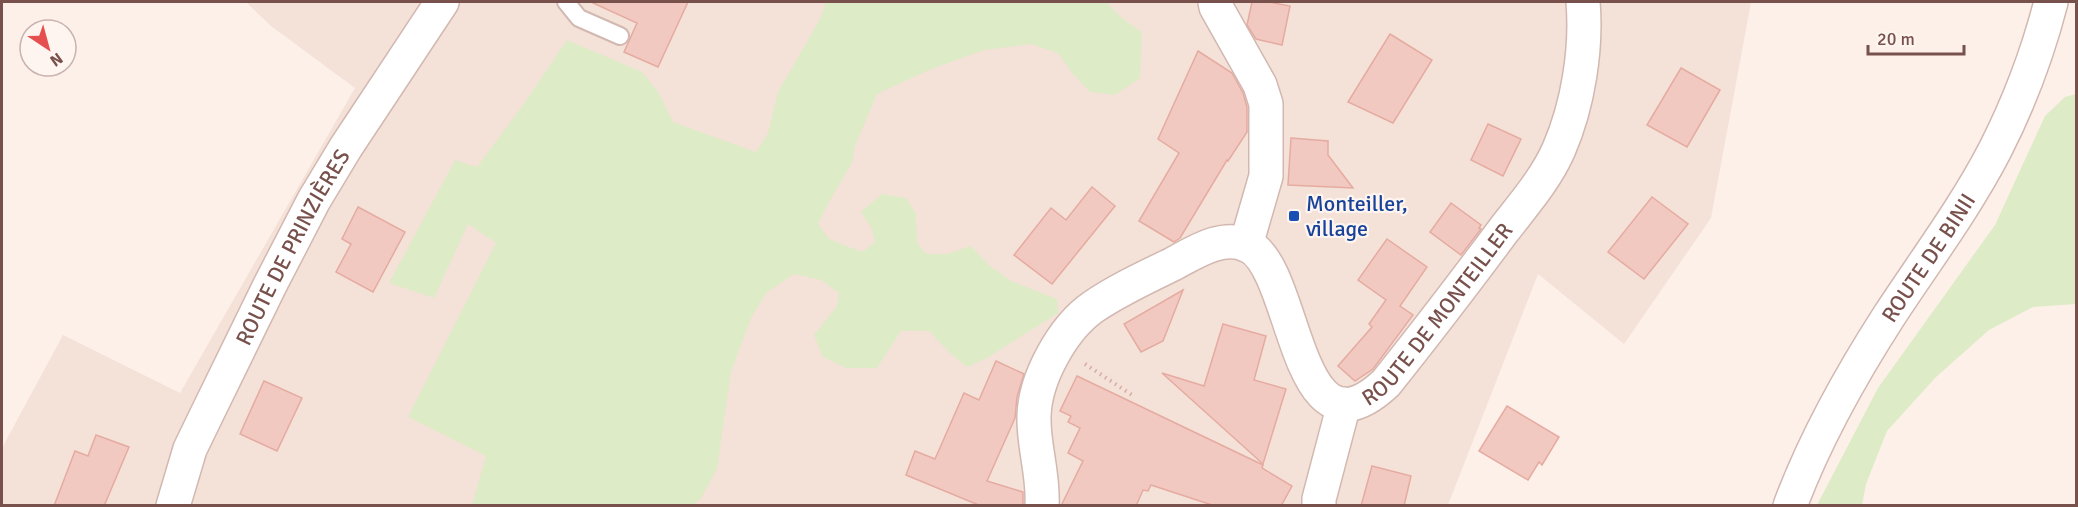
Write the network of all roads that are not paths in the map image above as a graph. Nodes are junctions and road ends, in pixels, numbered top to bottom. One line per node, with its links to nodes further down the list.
1 (442, 2): 9 (street, ROUTE DE PRINZIÈRES)
2 (566, 2): 6 (lane)
3 (1215, 2): 7 (street)
4 (1583, 2): 8 (street, ROUTE DE MONTEILLER)
5 (2051, 2): 12 (street, ROUTE DE BINII)
6 (620, 36)
7 (1246, 245): 8 (street, ROUTE DE MONTEILLER); 10 (street)
8 (1344, 404): 11 (street)
9 (173, 506)
10 (1042, 506)
11 (1320, 506)
12 (1790, 506)

